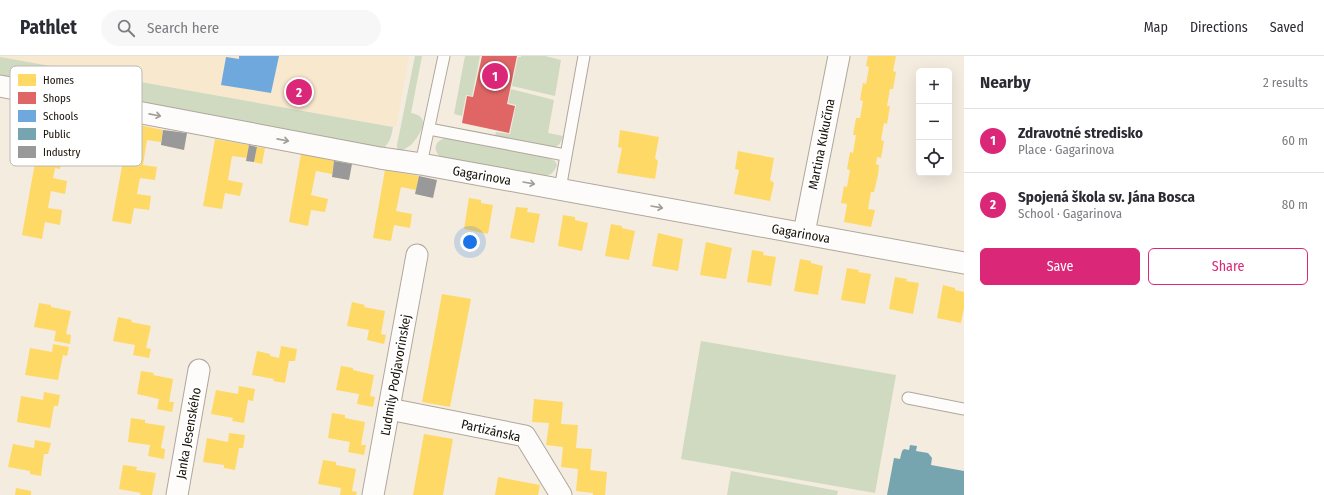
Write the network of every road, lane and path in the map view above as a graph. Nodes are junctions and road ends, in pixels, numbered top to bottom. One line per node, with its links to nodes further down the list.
1 (444, 56): 7 (lane)
2 (584, 56): 8 (lane)
3 (839, 56): 11 (street, Martina Kukučína)
4 (0, 86): 5 (street, Gagarinova, one-way to 5)
5 (10, 88)
6 (142, 113): 9 (street, Gagarinova, one-way to 9)
7 (429, 129): 8 (lane); 9 (lane)
8 (565, 155): 10 (lane)
9 (421, 164): 10 (street, Gagarinova, one-way to 10)
10 (560, 189): 11 (street, Gagarinova, one-way to 11)
11 (804, 233): 13 (street, Gagarinova)
12 (417, 255): 16 (street, Ľudmily Podjavorinskej)
13 (964, 263)
14 (199, 370): 18 (street, Janka Jesenského)
15 (908, 398): 17 (lane)
16 (389, 409): 19 (street, Ľudmily Podjavorinskej); 20 (street, Partizánska)
17 (964, 409)
18 (177, 495)
19 (373, 495)
20 (561, 495)

